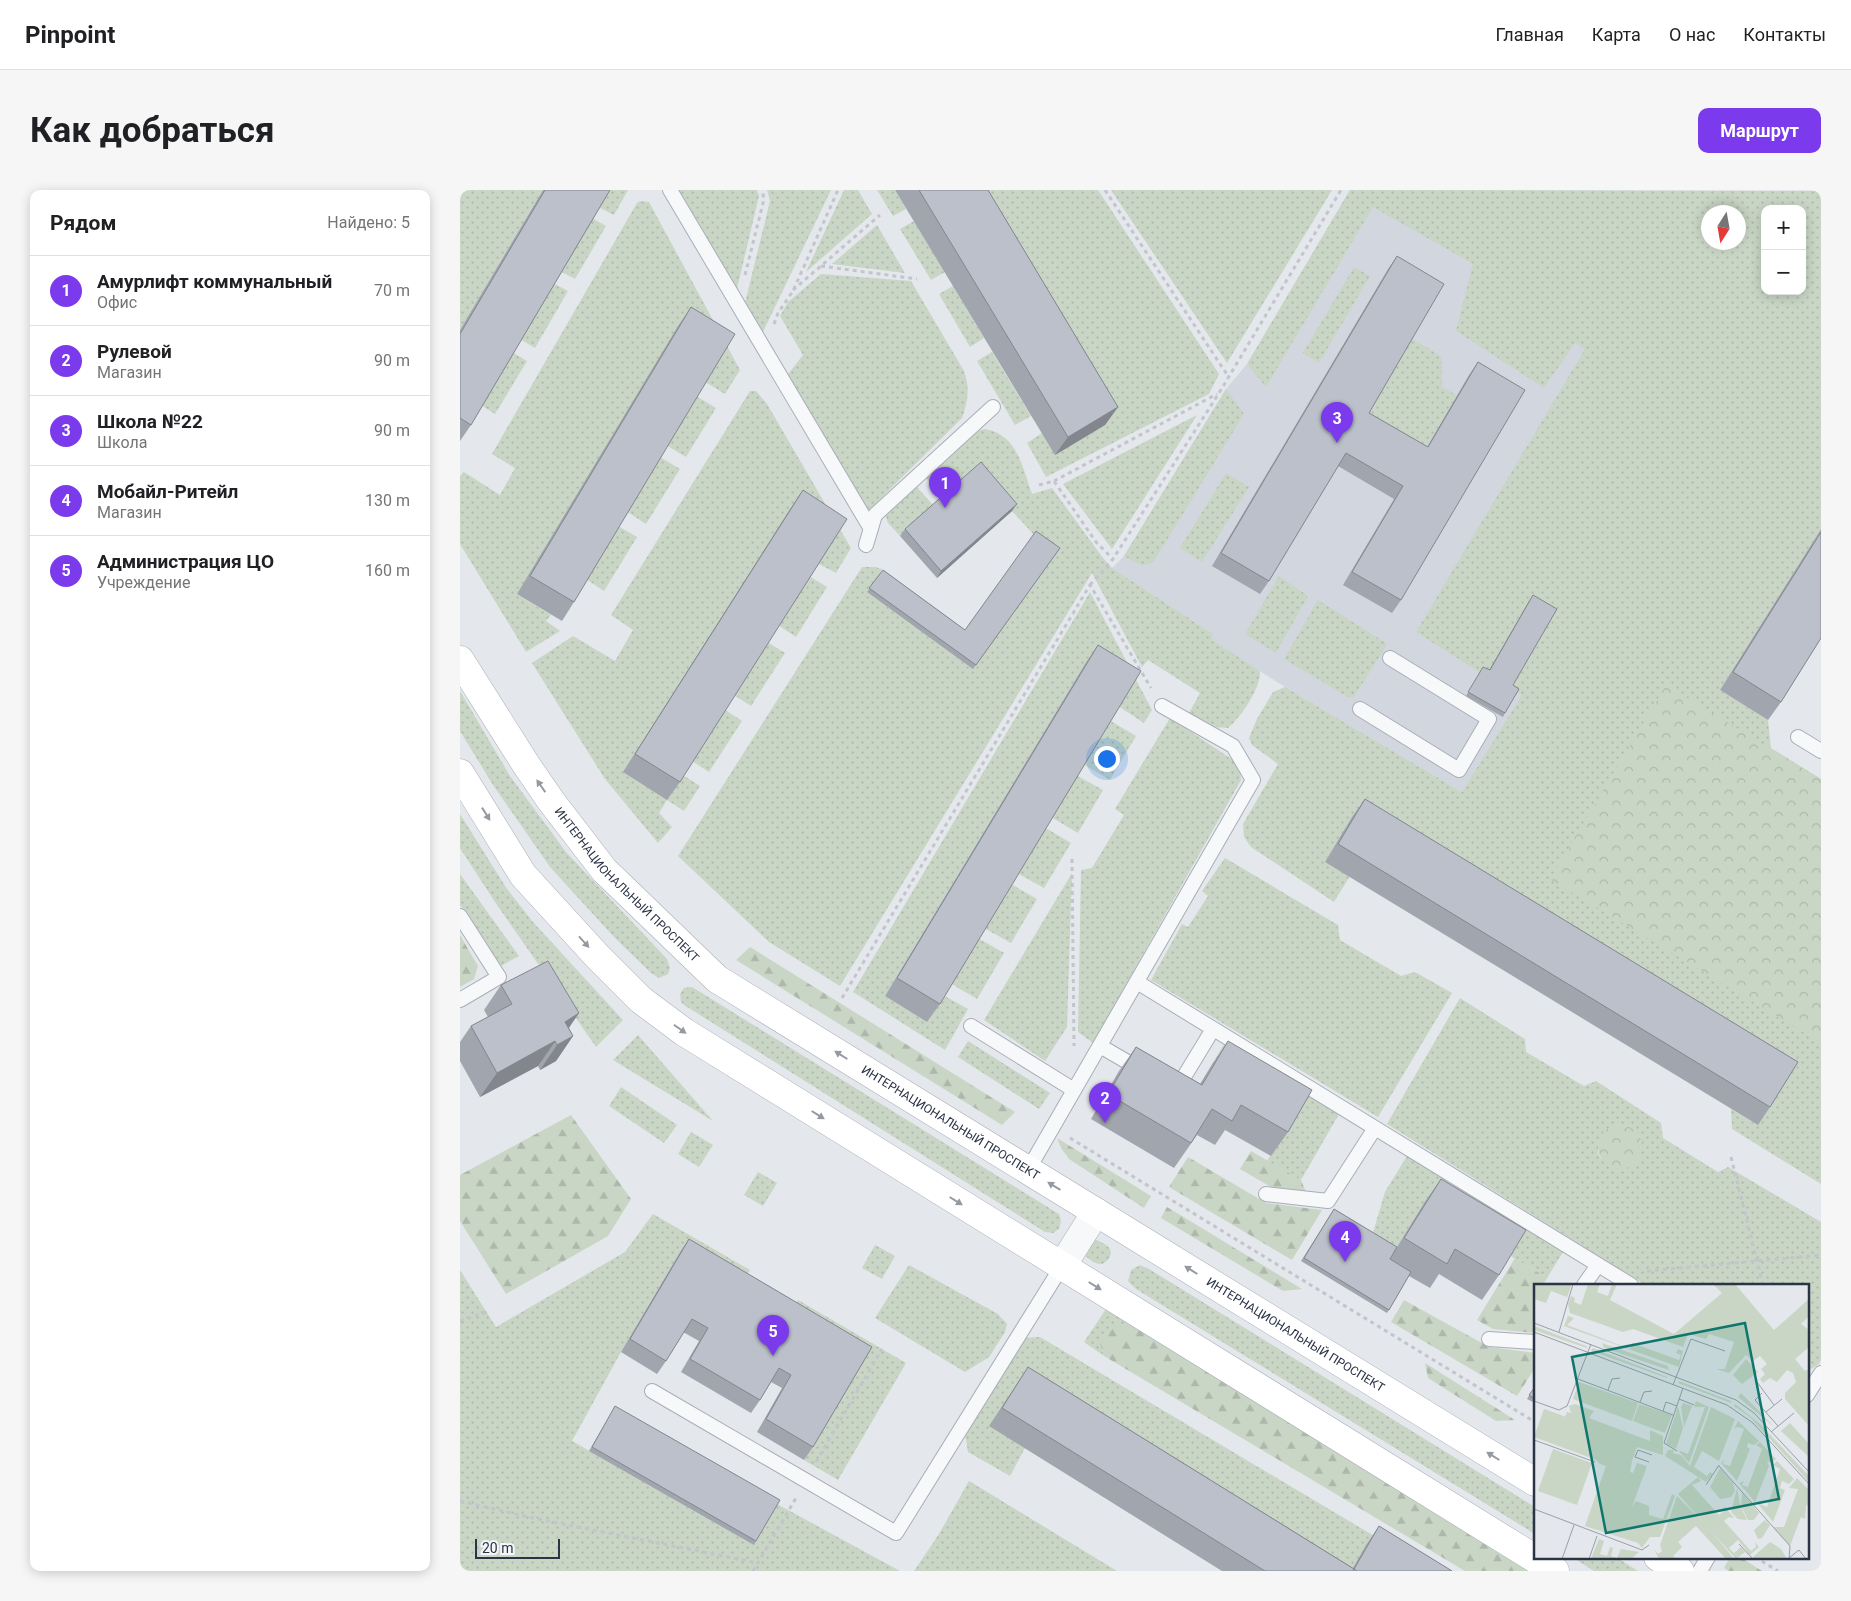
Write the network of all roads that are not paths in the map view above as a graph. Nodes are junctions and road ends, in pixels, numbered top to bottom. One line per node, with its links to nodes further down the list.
1 (670, 190): 3 (lane)
2 (993, 407): 3 (lane)
3 (871, 529): 4 (lane)
4 (866, 544)
5 (1390, 658): 8 (lane)
6 (460, 660): 20 (main road, ИНТЕРНАЦИОНАЛЬНЫЙ ПРОСПЕКТ, one-way to 6)
7 (1162, 706): 13 (lane)
8 (1360, 709)
9 (1798, 737): 10 (lane)
10 (1821, 751)
11 (460, 772): 24 (main road, one-way to 24)
12 (460, 916): 14 (lane)
13 (1137, 982): 16 (lane); 17 (lane)
14 (460, 1000)
15 (971, 1026): 18 (lane)
16 (1213, 1029): 17 (lane); 19 (lane)
17 (1100, 1046): 18 (lane)
18 (1074, 1090): 20 (lane)
19 (1375, 1128): 21 (lane); 23 (lane)
20 (1028, 1170): 22 (main road, ИНТЕРНАЦИОНАЛЬНЫЙ ПРОСПЕКТ, one-way to 20)
21 (1266, 1194)
22 (1096, 1212): 24 (street); 32 (main road, ИНТЕРНАЦИОНАЛЬНЫЙ ПРОСПЕКТ, one-way to 22)
23 (1598, 1265): 25 (lane); 26 (lane)
24 (1062, 1266): 30 (lane); 35 (main road, one-way to 35)
25 (1585, 1284)
26 (1629, 1284)
27 (1489, 1338): 28 (lane)
28 (1534, 1342)
29 (1821, 1373): 31 (lane)
30 (652, 1391)
31 (1808, 1394)
32 (1534, 1481)
33 (1660, 1558): 36 (main road)
34 (1707, 1558): 37 (lane)
35 (1555, 1571)
36 (1680, 1571)
37 (1700, 1571)

